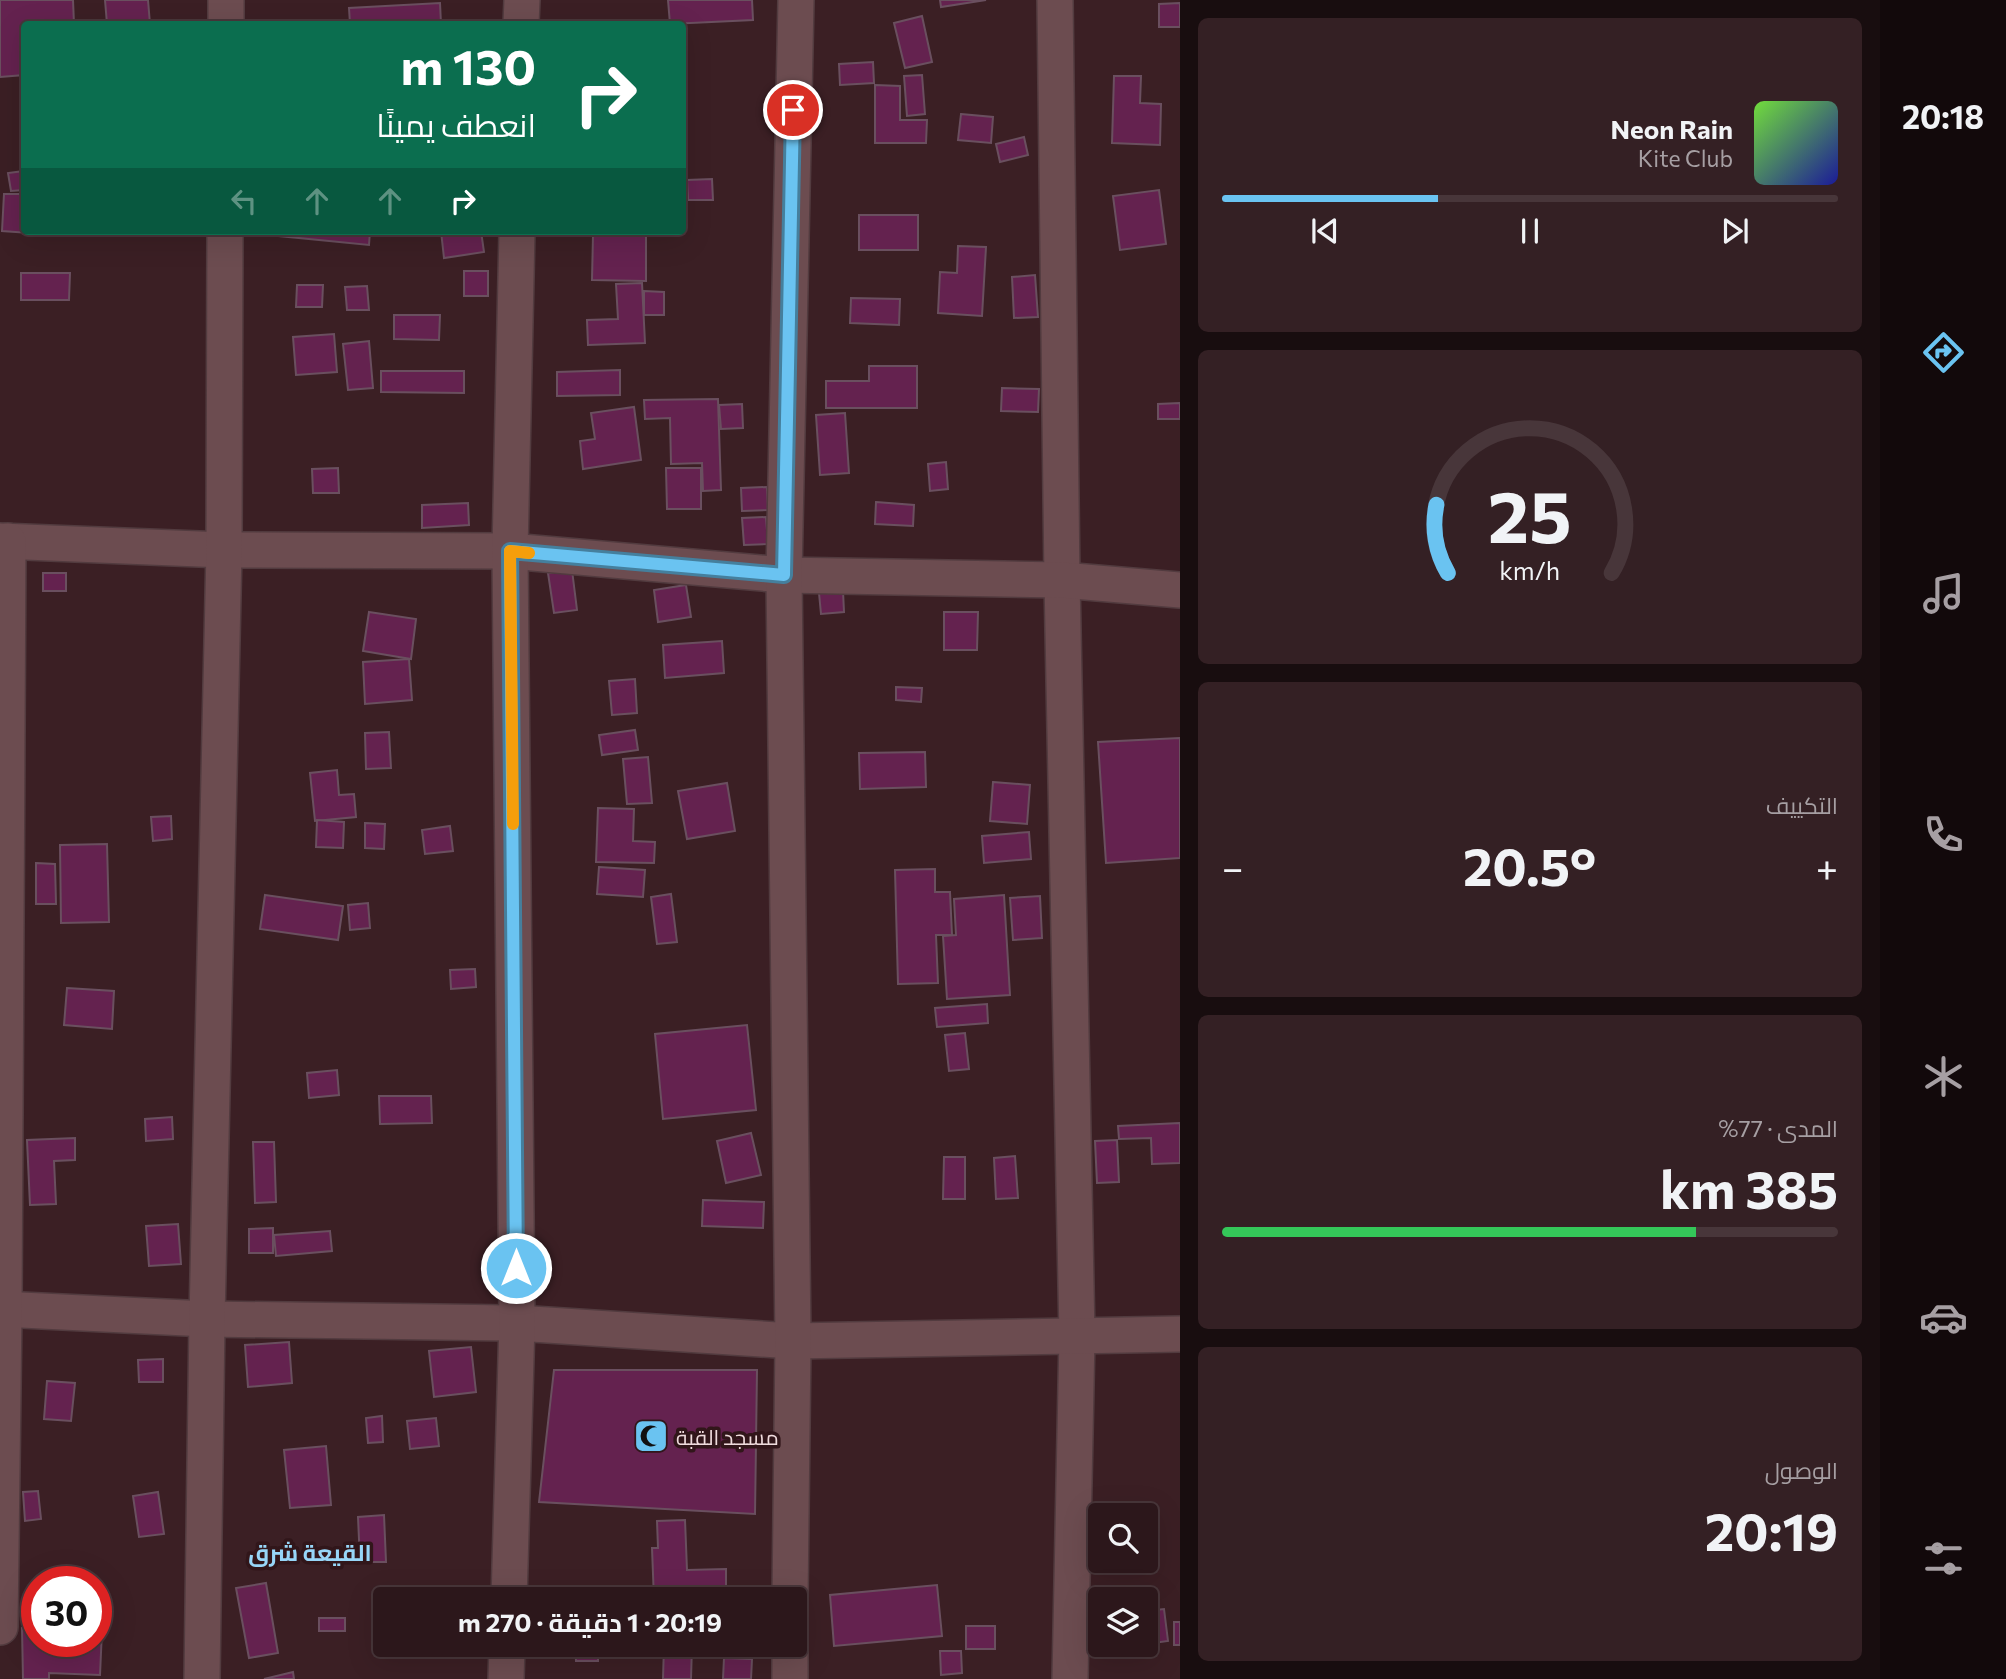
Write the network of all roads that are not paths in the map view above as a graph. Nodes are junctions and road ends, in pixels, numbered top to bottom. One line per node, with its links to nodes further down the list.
1 (226, 0): 5 (street)
2 (522, 0): 6 (street)
3 (796, 0): 12 (street)
4 (1055, 0): 13 (street)
5 (226, 21)
6 (521, 21)
7 (225, 235): 10 (street)
8 (517, 235): 11 (street)
9 (4, 541): 10 (street); 15 (street)
10 (224, 550): 11 (street); 16 (street)
11 (510, 551): 12 (street); 17 (street)
12 (784, 575): 13 (street); 20 (street)
13 (1062, 580): 14 (street); 19 (street)
14 (1180, 590)
15 (2, 1309): 16 (street); 23 (street)
16 (207, 1319): 17 (street); 26 (street)
17 (517, 1323): 20 (street); 21 (street)
18 (1180, 1334): 19 (street)
19 (1077, 1336): 20 (street); 29 (street)
20 (793, 1341): 22 (street)
21 (509, 1587)
22 (790, 1587)
23 (0, 1627)
24 (507, 1657): 27 (street)
25 (790, 1657): 28 (street)
26 (202, 1679)
27 (506, 1679)
28 (790, 1679)
29 (1070, 1679)

